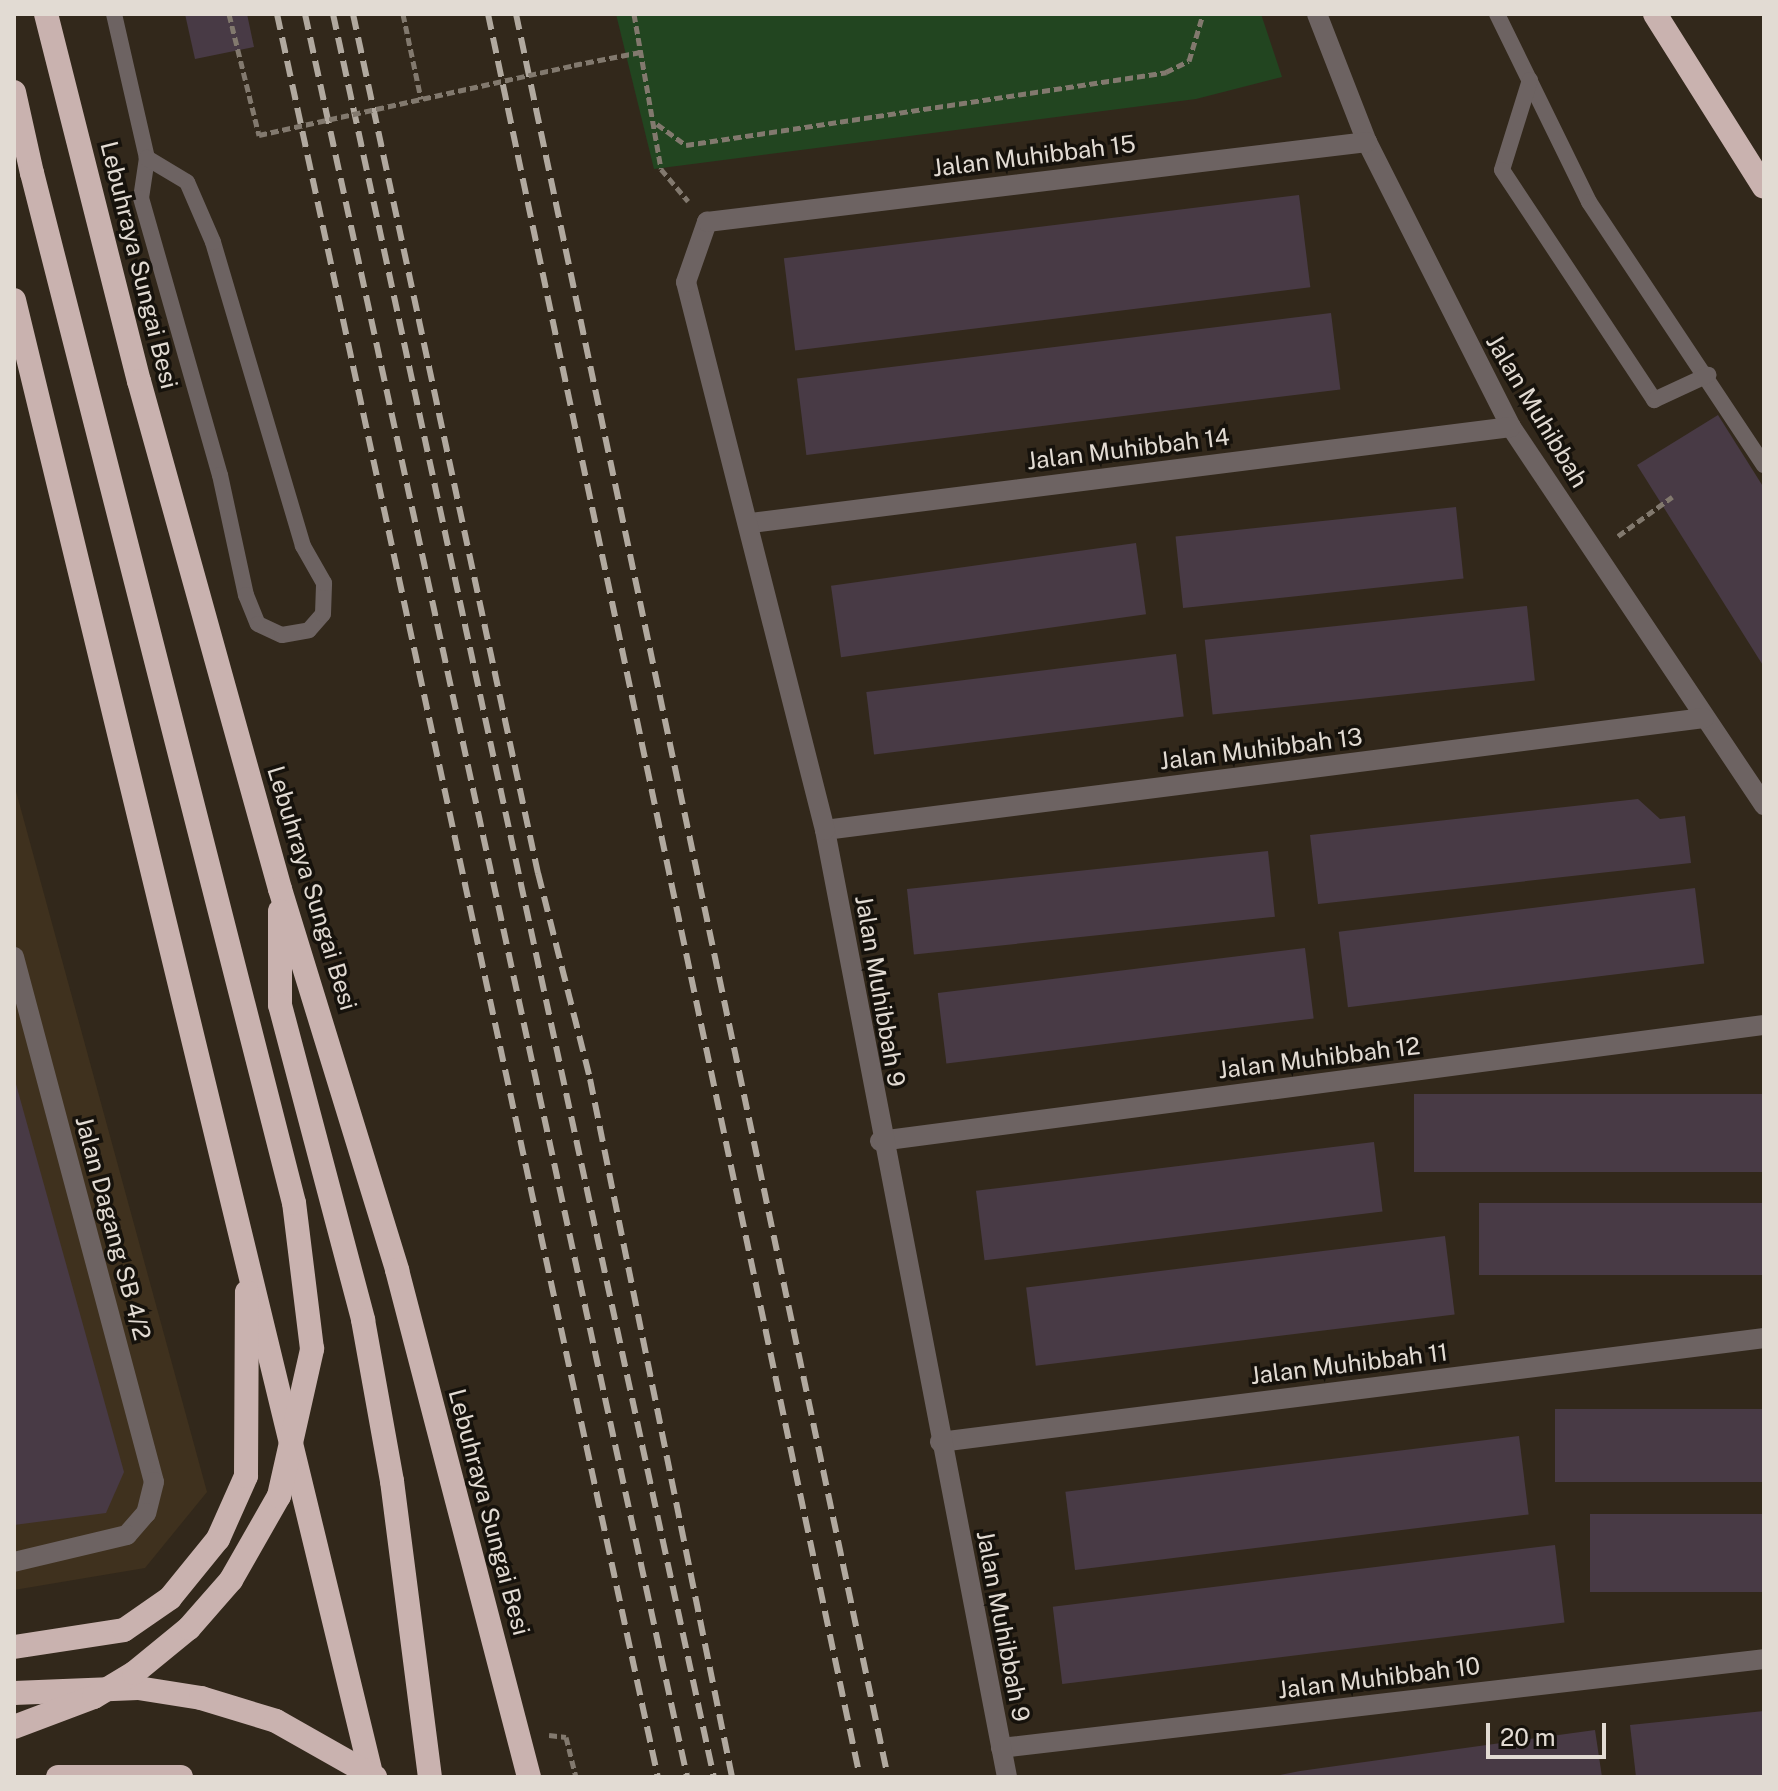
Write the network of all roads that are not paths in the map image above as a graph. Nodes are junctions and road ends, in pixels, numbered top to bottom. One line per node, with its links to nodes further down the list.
1 (46, 14): 21 (highway, Lebuhraya Sungai Besi)
2 (114, 14): 9 (lane)
3 (1317, 14): 8 (street, Jalan Muhibbah)
4 (1497, 14): 6 (lane)
5 (1655, 14): 10 (highway)
6 (1530, 80): 14 (lane); 14 (lane)
7 (14, 92): 33 (highway, bridge)
8 (1367, 142): 11 (street, Jalan Muhibbah 15); 15 (street, Jalan Muhibbah)
9 (147, 158): 9 (lane)
10 (1764, 187)
11 (707, 222): 17 (street, Jalan Muhibbah 9)
12 (14, 300): 13 (highway)
13 (23, 374): 26 (highway)
14 (1708, 375): 16 (lane)
15 (1511, 427): 17 (street, Jalan Muhibbah 14); 18 (street, Jalan Muhibbah)
16 (1764, 465)
17 (751, 523): 20 (street, Jalan Muhibbah 9)
18 (1704, 718): 19 (street, Jalan Muhibbah); 20 (street, Jalan Muhibbah 13)
19 (1764, 805)
20 (825, 830): 25 (street, Jalan Muhibbah 9)
21 (280, 889): 38 (highway); 39 (highway, Lebuhraya Sungai Besi)
22 (14, 957): 23 (street, Jalan Dagang SB 4/2)
23 (18, 992): 29 (street, Jalan Dagang SB 4/2)
24 (1764, 1025): 25 (street, Jalan Muhibbah 12)
25 (880, 1141): 28 (street, Jalan Muhibbah 9)
26 (245, 1242): 30 (highway); 37 (highway)
27 (1764, 1338): 28 (street, Jalan Muhibbah 11)
28 (940, 1442): 34 (street, Jalan Muhibbah 9)
29 (14, 1562)
30 (14, 1647)
31 (1764, 1659): 34 (street, Jalan Muhibbah 10)
32 (14, 1693): 37 (highway, bridge)
33 (14, 1727)
34 (1001, 1748): 40 (street, Jalan Muhibbah 9)
35 (58, 1777): 36 (highway)
36 (181, 1777)
37 (374, 1777)
38 (430, 1777)
39 (529, 1777)
40 (1007, 1777)

